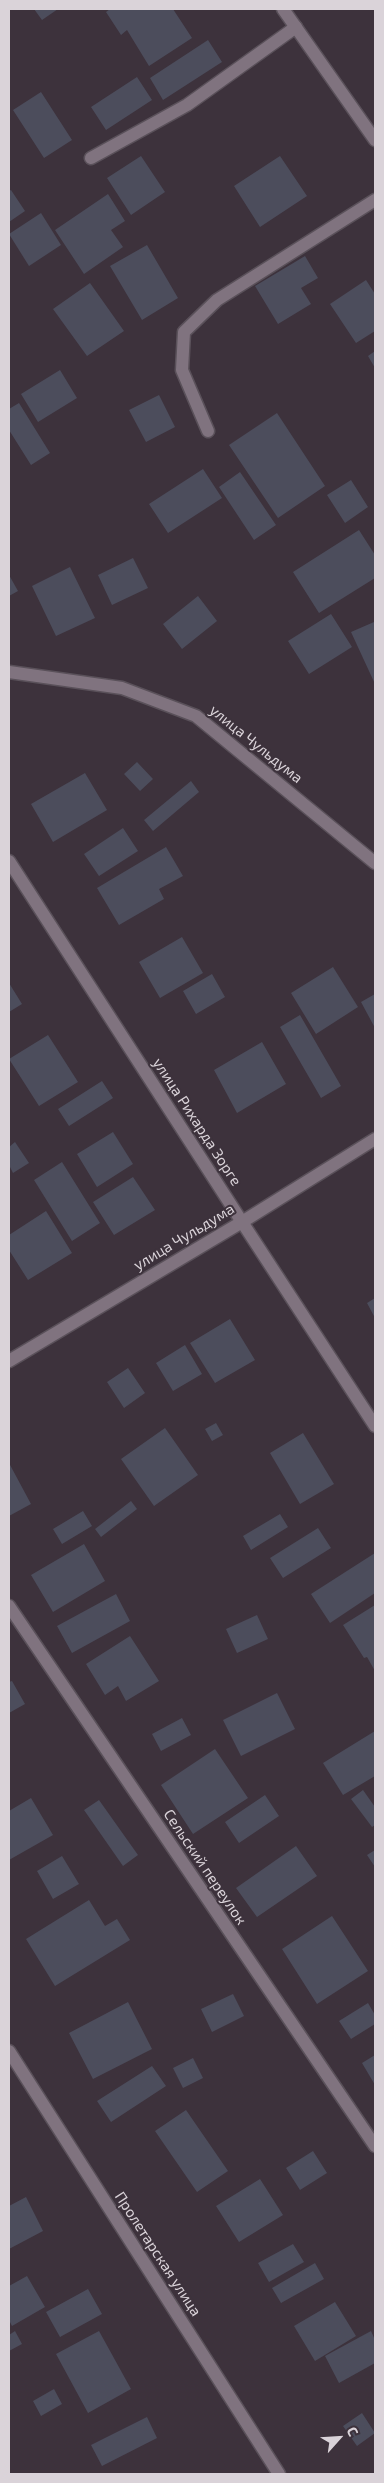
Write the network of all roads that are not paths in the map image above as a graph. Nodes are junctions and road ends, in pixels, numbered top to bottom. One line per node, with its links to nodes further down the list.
1 (283, 9): 2 (street)
2 (296, 27): 3 (street); 4 (street)
3 (375, 140)
4 (91, 158)
5 (375, 200): 6 (street)
6 (208, 431)
7 (9, 672): 9 (street, улица Чульдума)
8 (9, 862): 11 (street, улица Рихарда Зорге)
9 (375, 863)
10 (375, 1139): 11 (street, улица Чульдума)
11 (242, 1222): 12 (street, улица Чульдума); 13 (street, улица Рихарда Зорге)
12 (9, 1361)
13 (375, 1426)
14 (9, 1606): 16 (street, Сельский переулок)
15 (9, 2051): 17 (street, Пролетарская улица)
16 (375, 2146)
17 (279, 2474)

